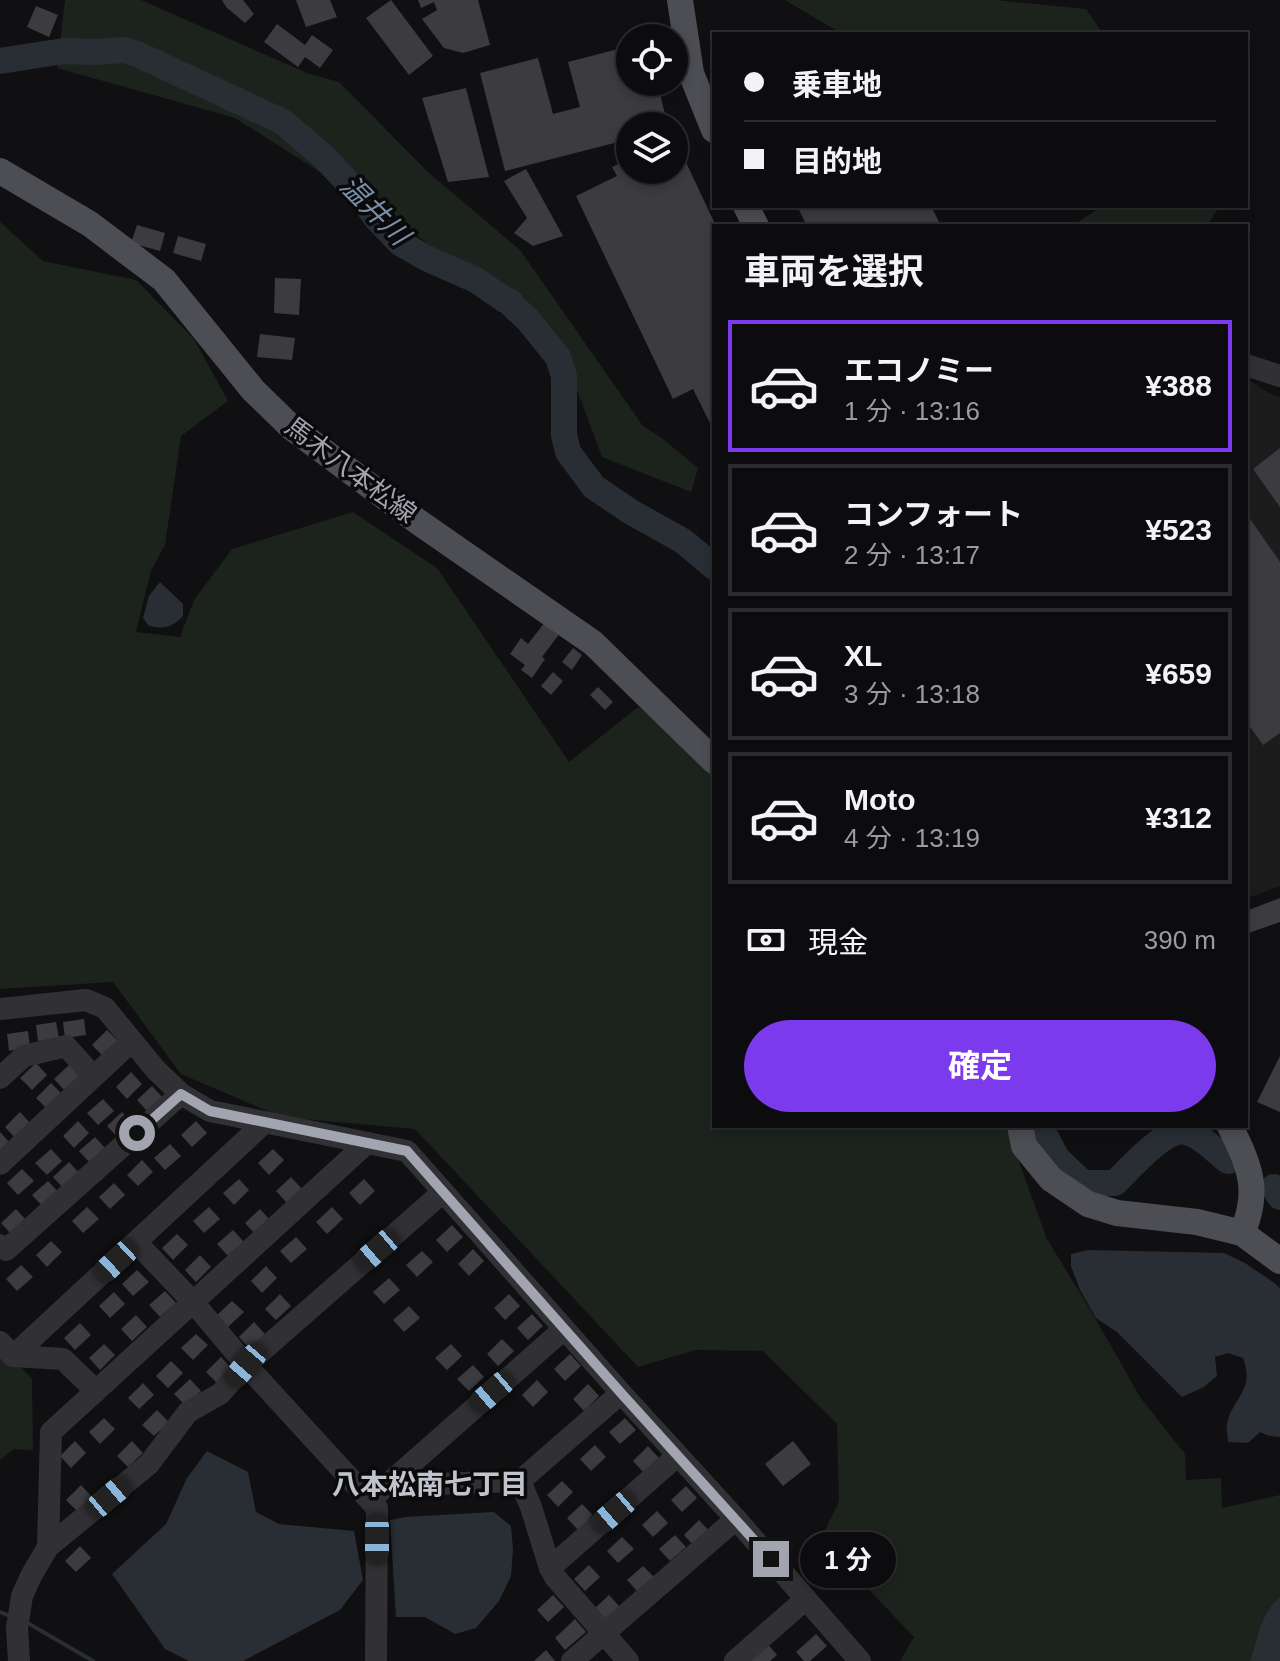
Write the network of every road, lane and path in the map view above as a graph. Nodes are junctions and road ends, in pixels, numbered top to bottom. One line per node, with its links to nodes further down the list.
1 (680, 0): 2 (main road)
2 (712, 125)
3 (0, 171): 6 (main road, 馬木八本松線)
4 (1248, 366): 5 (street)
5 (1280, 376)
6 (712, 759)
7 (0, 1009): 8 (street)
8 (132, 1041): 9 (street); 11 (street)
9 (93, 1076): 10 (street); 16 (street)
10 (0, 1078)
11 (181, 1094): 12 (street); 20 (street)
12 (264, 1123): 15 (street); 19 (street)
13 (1020, 1128): 18 (main road)
14 (1231, 1128): 18 (main road)
15 (367, 1143): 17 (street); 22 (street)
16 (0, 1164)
17 (443, 1192): 23 (street); 25 (street)
18 (1242, 1233): 21 (main road)
19 (136, 1242): 22 (street); 24 (street)
20 (0, 1245)
21 (1280, 1261)
22 (194, 1303): 25 (street); 26 (street)
23 (564, 1329): 27 (street); 29 (street)
24 (6, 1349): 26 (street)
25 (246, 1365): 31 (street); 33 (street)
26 (96, 1391): 33 (street)
27 (621, 1393): 28 (street); 30 (street)
28 (677, 1456): 32 (street); 34 (street)
29 (396, 1477): 30 (street); 31 (street)
30 (520, 1481): 34 (street)
31 (370, 1500): 38 (street)
32 (736, 1519): 35 (street); 36 (street)
33 (48, 1547): 37 (street)
34 (550, 1568): 36 (street)
35 (806, 1599): 41 (street); 42 (street)
36 (604, 1633): 39 (street); 40 (street)
37 (19, 1661)
38 (376, 1661)
39 (572, 1661)
40 (628, 1661)
41 (735, 1661)
42 (860, 1661)

